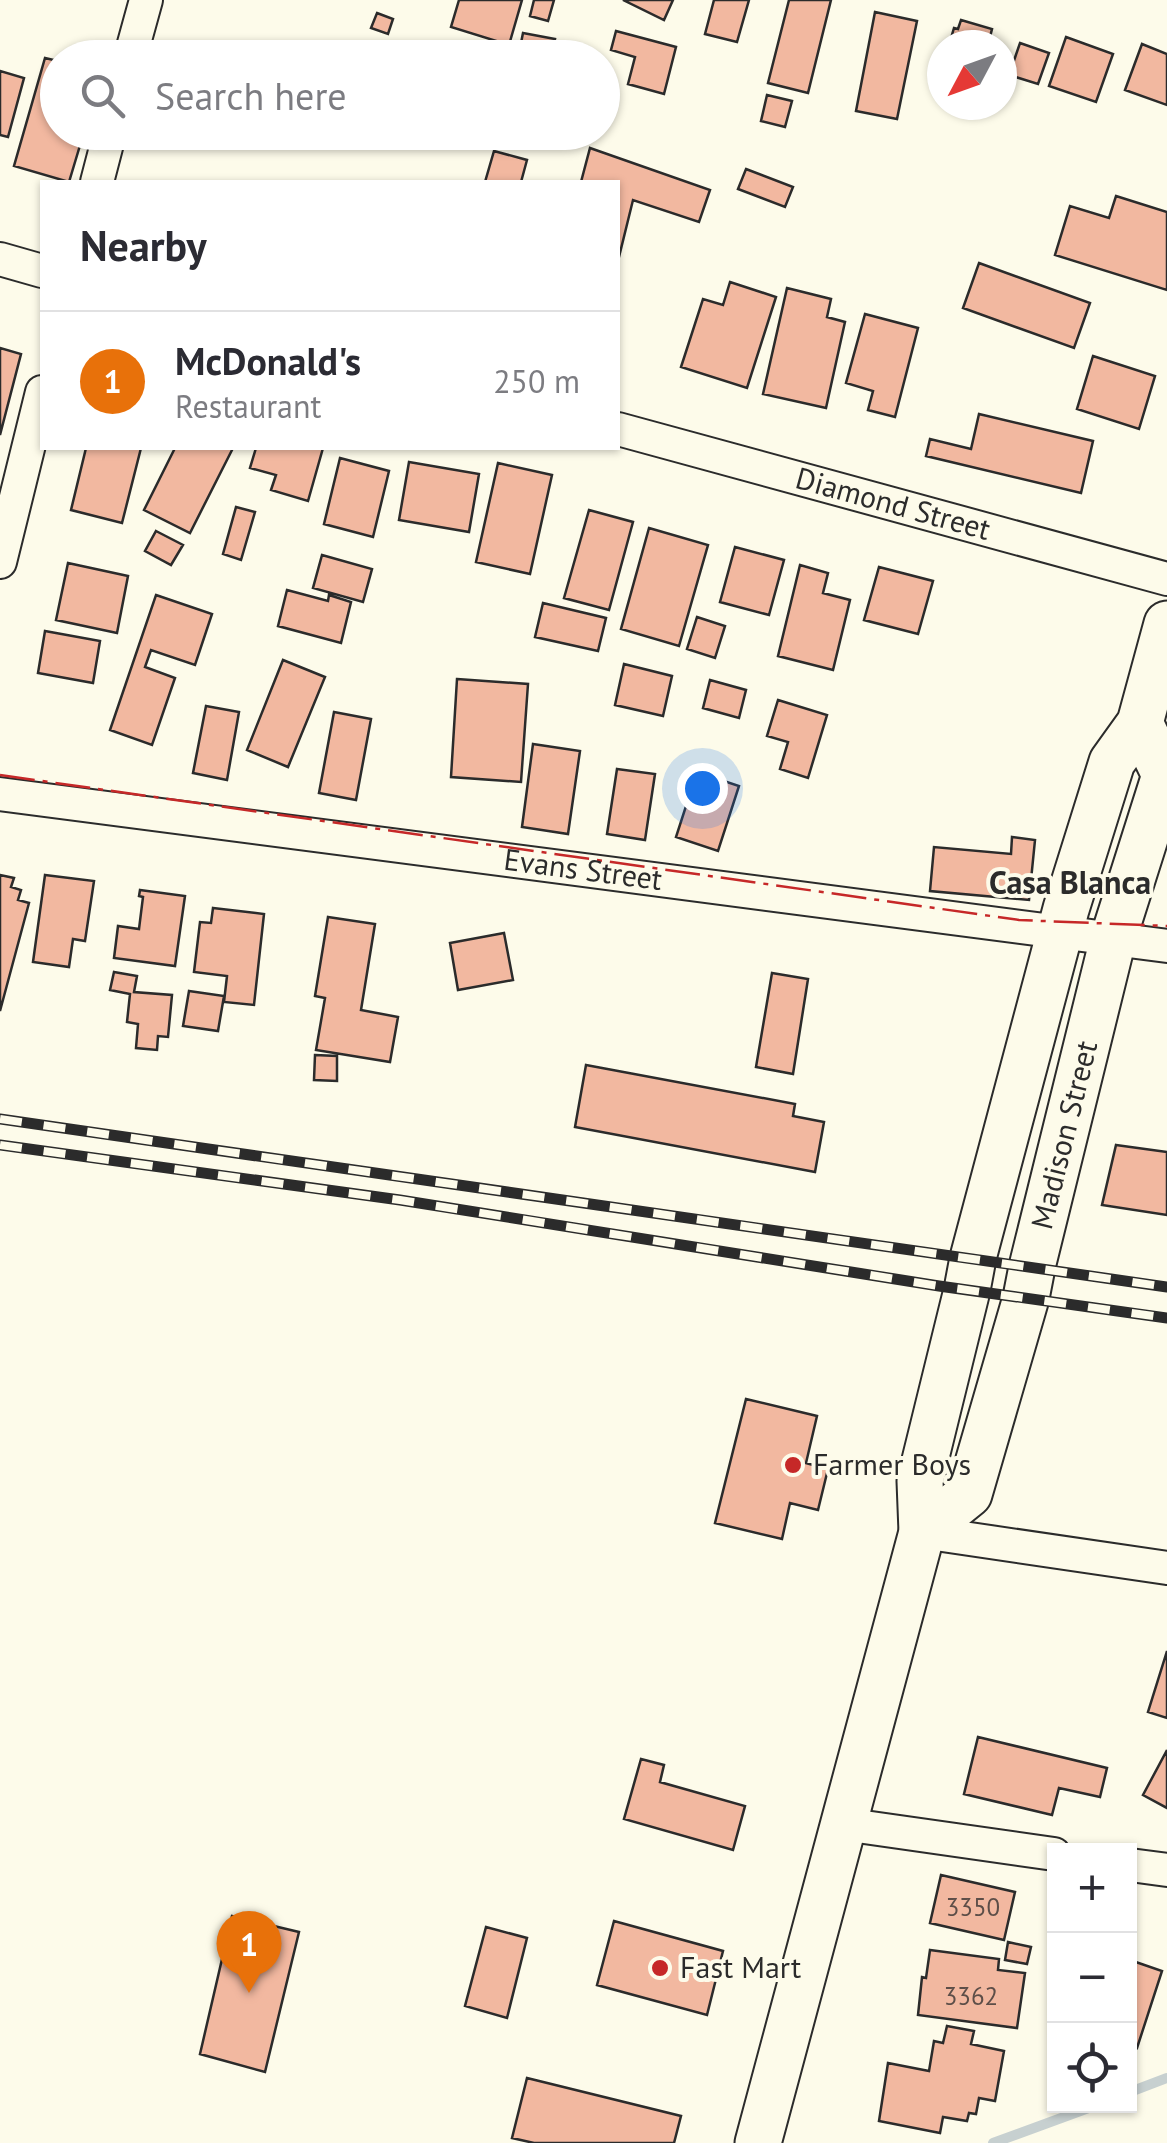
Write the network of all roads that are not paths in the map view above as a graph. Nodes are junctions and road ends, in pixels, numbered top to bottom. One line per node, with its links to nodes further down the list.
1 (146, 0): 2 (street)
2 (135, 40)
3 (105, 150): 4 (street)
4 (97, 180)
5 (0, 259): 6 (street)
6 (40, 270)
7 (40, 400): 9 (street)
8 (620, 430): 10 (street, Diamond Street)
9 (0, 562)
10 (1167, 579)
11 (1167, 624): 12 (street, Madison Street)
12 (1140, 723): 14 (street, Madison Street); 15 (street, Madison Street)
13 (0, 794): 14 (street, Evans Street)
14 (1060, 933): 15 (street, Evans Street); 17 (street, Madison Street)
15 (1113, 939): 16 (street, Evans Street); 17 (street, Madison Street)
16 (1167, 946)
17 (922, 1532): 18 (street); 19 (street, Madison Street)
18 (1167, 1568)
19 (843, 1824): 20 (street); 23 (street, Madison Street)
20 (1047, 1853)
21 (1137, 1865): 22 (street)
22 (1167, 1870)
23 (758, 2143)

